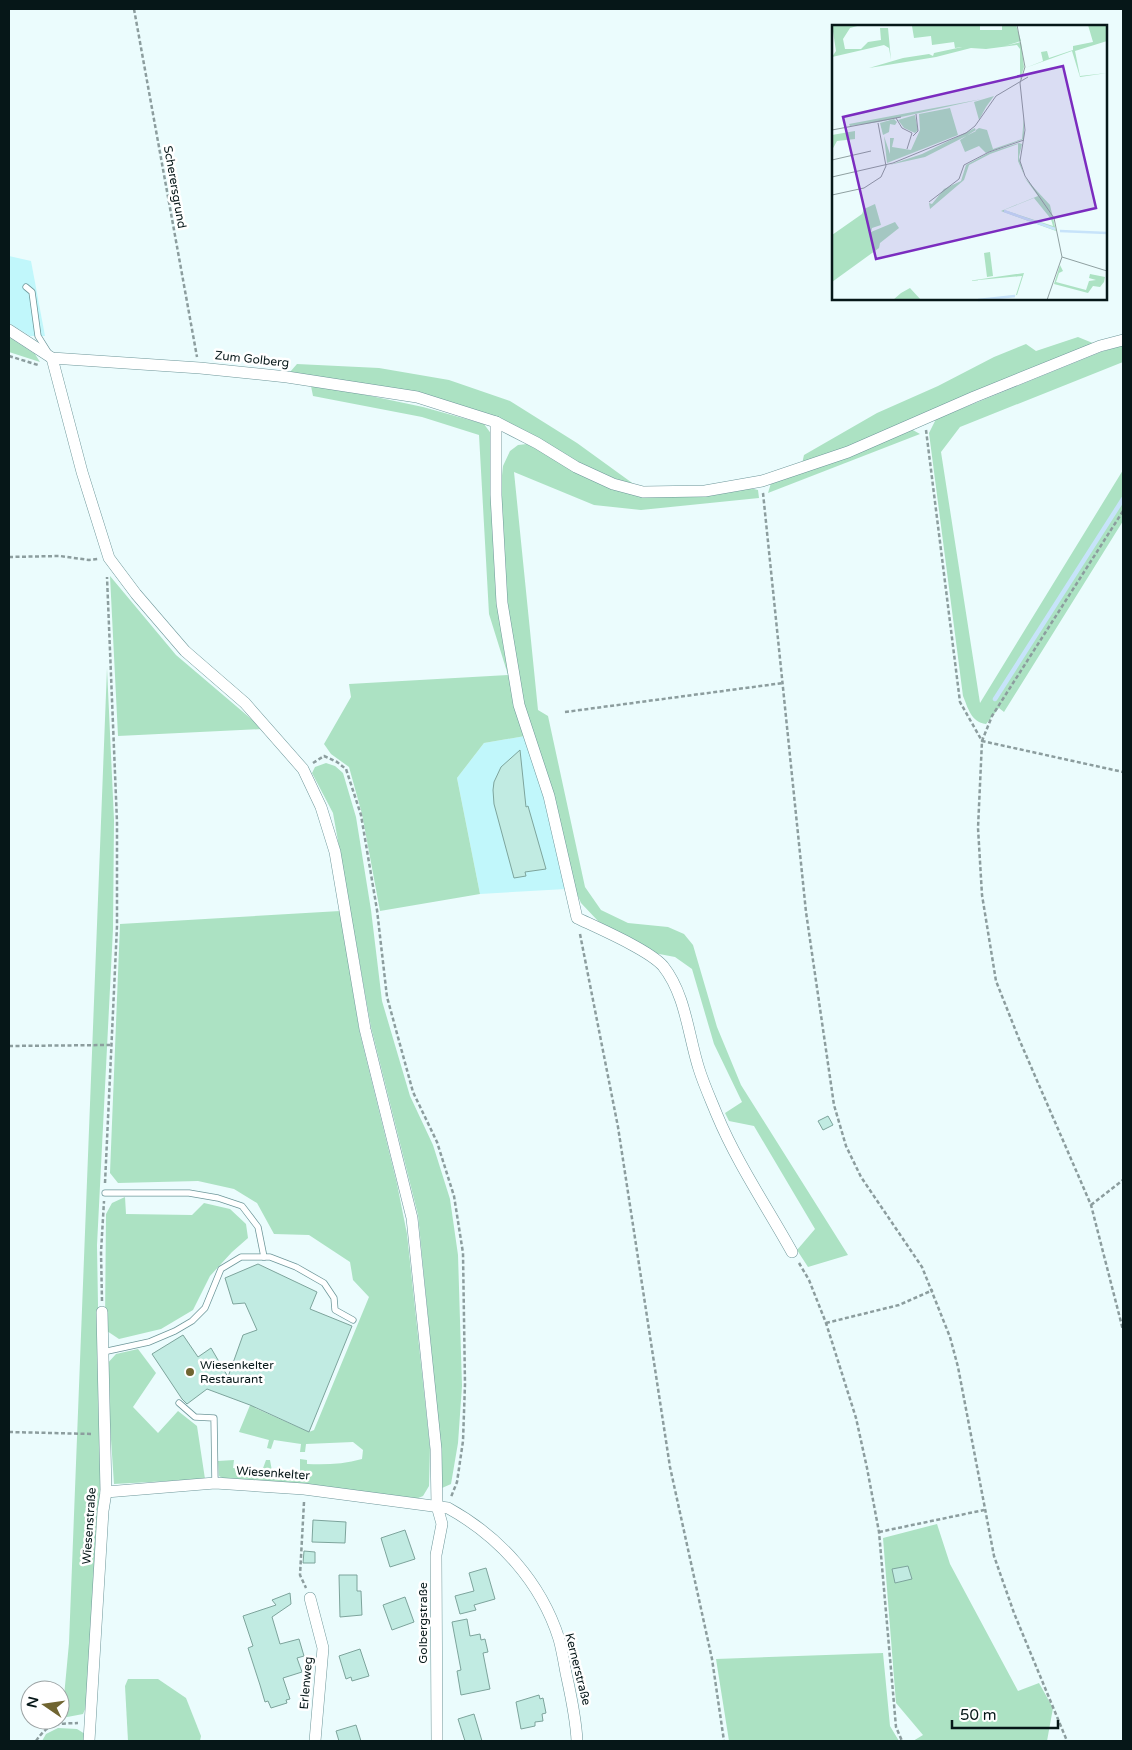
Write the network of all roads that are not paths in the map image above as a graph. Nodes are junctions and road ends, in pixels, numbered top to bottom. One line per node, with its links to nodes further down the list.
1 (26, 287): 4 (lane)
2 (9, 330): 4 (street, Zum Golberg)
3 (1123, 340): 5 (street, Zum Golberg)
4 (52, 358): 5 (street, Zum Golberg); 15 (street, Golbergstraße)
5 (496, 422): 7 (street)
6 (105, 1194): 8 (lane)
7 (792, 1252)
8 (264, 1257): 10 (lane); 11 (lane)
9 (102, 1312): 11 (street, Wiesenstraße)
10 (353, 1320)
11 (103, 1352): 14 (street, Wiesenstraße)
12 (179, 1402): 13 (lane)
13 (215, 1483): 14 (street, Wiesenkelter); 15 (street, Wiesenkelter)
14 (106, 1492): 17 (street, Wiesenstraße)
15 (442, 1507): 19 (street, Golbergstraße); 20 (street, Kernerstraße)
16 (310, 1598): 18 (street, Erlenweg)
17 (89, 1741)
18 (315, 1741)
19 (438, 1741)
20 (577, 1741)

